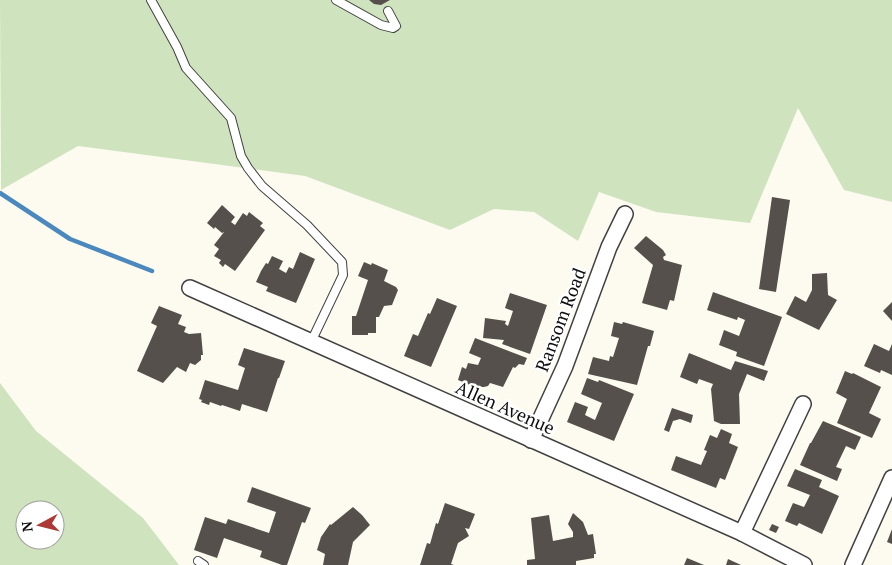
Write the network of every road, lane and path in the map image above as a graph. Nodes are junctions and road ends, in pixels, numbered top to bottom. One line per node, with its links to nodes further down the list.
1 (151, 0): 6 (lane)
2 (336, 0): 3 (lane)
3 (388, 11)
4 (625, 214): 8 (street, Ransom Road)
5 (190, 288): 6 (street, Allen Avenue)
6 (311, 342): 8 (street, Allen Avenue)
7 (803, 404): 10 (street)
8 (531, 440): 10 (street, Allen Avenue)
9 (892, 478): 12 (street)
10 (742, 533): 11 (street, Allen Avenue)
11 (795, 563)
12 (853, 565)

